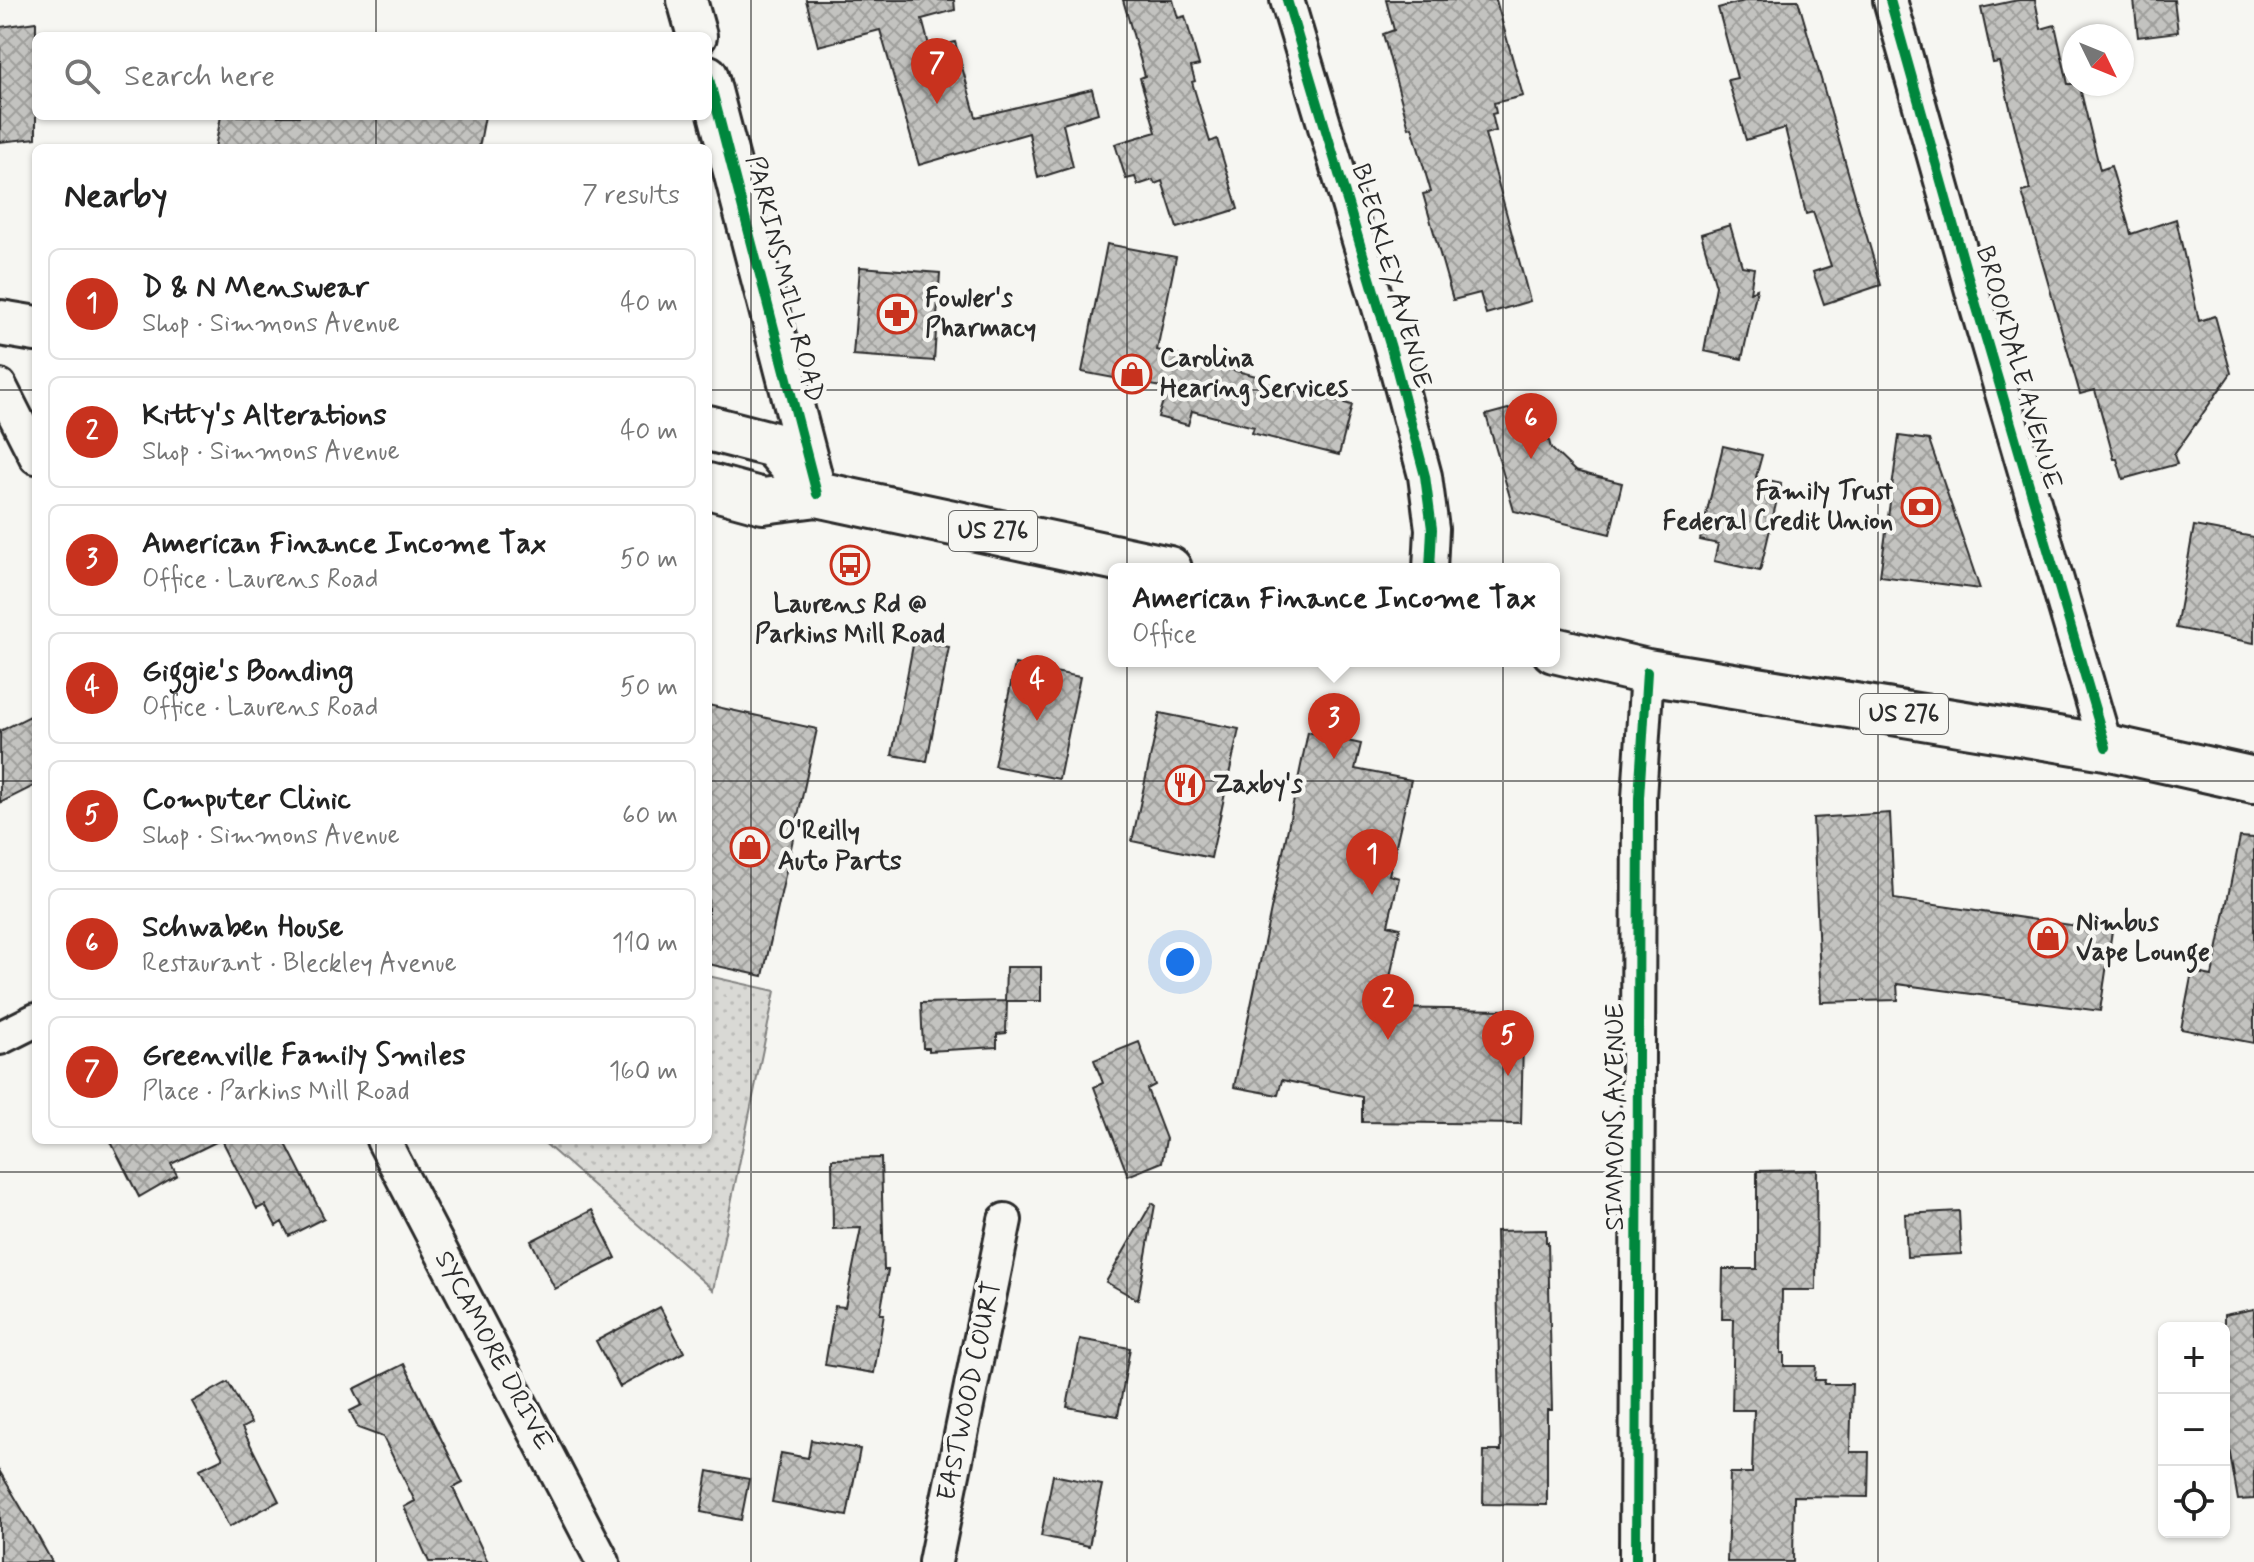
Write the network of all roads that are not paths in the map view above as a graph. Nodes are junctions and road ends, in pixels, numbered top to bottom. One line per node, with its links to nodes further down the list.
1 (687, 0): 4 (street)
2 (1287, 0): 14 (street, BLECKLEY AVENUE)
3 (1890, 0): 17 (street, BROOKDALE AVENUE)
4 (696, 32)
5 (712, 90): 12 (street, PARKINS MILL ROAD)
6 (0, 323): 7 (main road)
7 (32, 328)
8 (0, 386): 10 (street)
9 (712, 429): 12 (main road)
10 (32, 449)
11 (712, 487): 12 (main road, US 276)
12 (817, 494): 13 (main road, US 276)
13 (1141, 563)
14 (1430, 563)
15 (1560, 651): 16 (main road, US 276)
16 (1647, 672): 17 (main road, US 276); 25 (street, SIMMONS AVENUE)
17 (2106, 747): 18 (main road, US 276)
18 (2254, 780)
19 (32, 1022): 20 (street)
20 (0, 1038)
21 (385, 1144): 23 (street, SYCAMORE DRIVE)
22 (1005, 1220): 24 (street, EASTWOOD COURT)
23 (603, 1562)
24 (935, 1562)
25 (1636, 1562)

